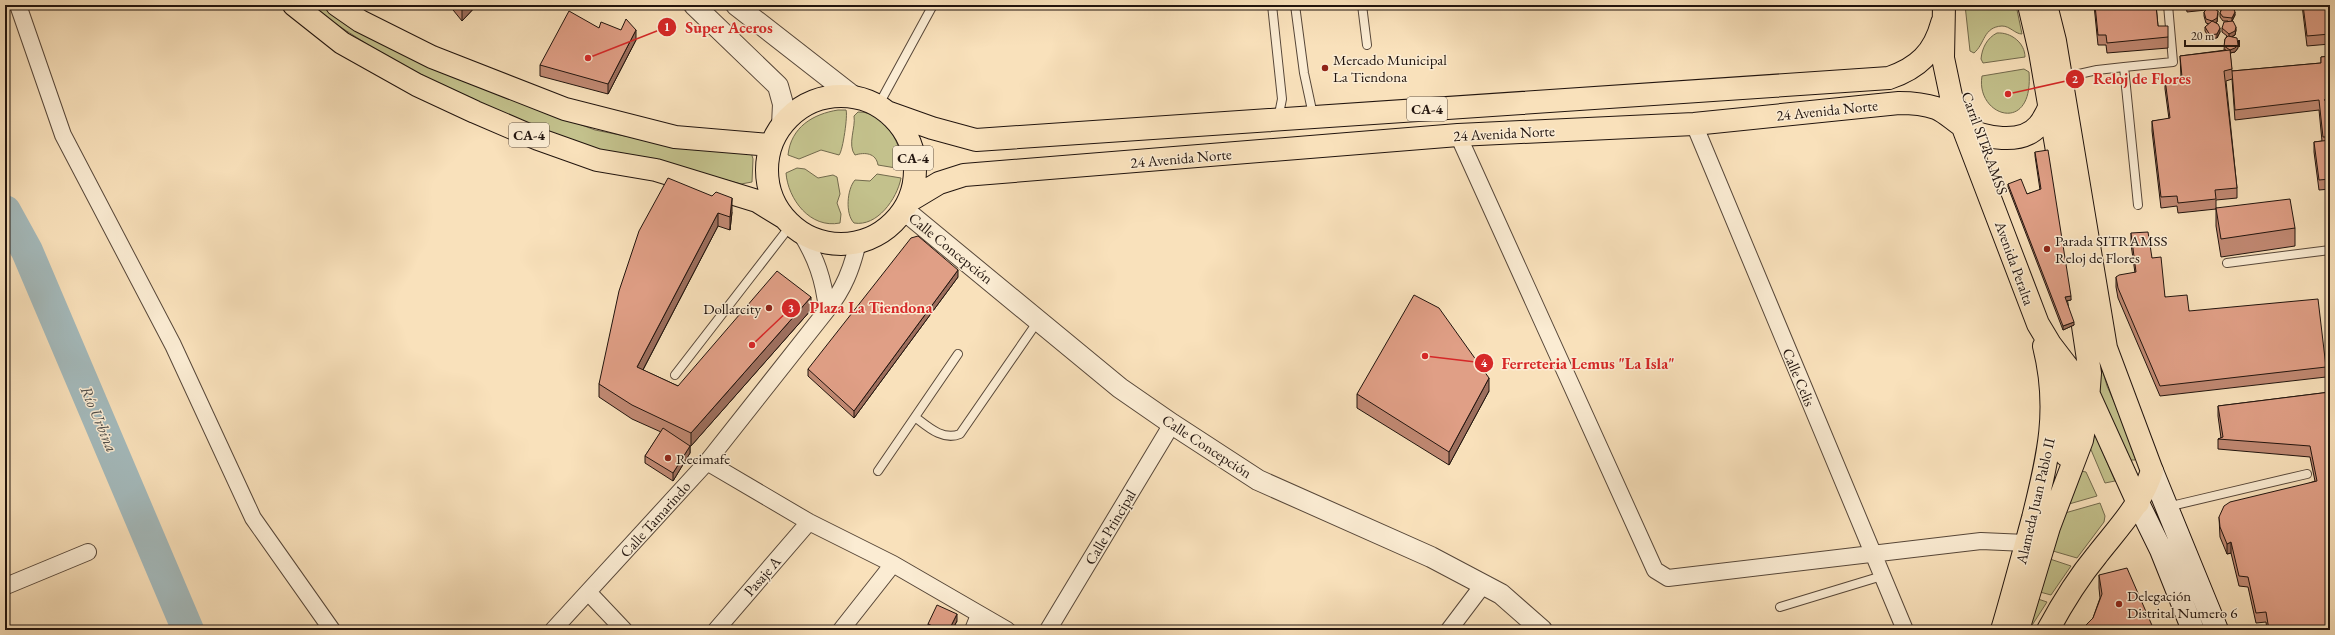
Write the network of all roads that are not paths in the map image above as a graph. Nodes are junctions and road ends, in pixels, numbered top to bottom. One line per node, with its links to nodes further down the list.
1 (18, 5): 61 (street)
2 (294, 5): 30 (main road, CA-4)
3 (337, 5): 27 (main road, CA-4)
4 (694, 5): 24 (street)
5 (736, 5): 18 (street)
6 (933, 5): 20 (lane)
7 (1272, 5): 22 (lane)
8 (1295, 5): 21 (lane)
9 (1362, 5): 15 (lane)
10 (1954, 5): 25 (main road, Carril SITRAMSS)
11 (2029, 5): 19 (main road, Carril SITRAMSS)
12 (2046, 5): 17 (main road)
13 (2168, 5): 16 (lane)
14 (1943, 14): 21 (main road, 24 Avenida Norte / CA-4); 25 (main road, Avenida Peralta)
15 (1367, 45)
16 (2124, 67): 17 (lane); 28 (lane)
17 (2060, 77): 19 (main road, 24 Avenida Norte); 45 (main road)
18 (854, 97): 20 (main road, CA-4); 24 (main road, CA-4)
19 (2050, 105): 25 (main road, 24 Avenida Norte); 40 (main road, Carril SITRAMSS)
20 (883, 109): 22 (main road, 24 Avenida Norte / CA-4); 29 (main road, CA-4)
21 (1313, 116): 22 (main road, 24 Avenida Norte / CA-4)
22 (1278, 120)
23 (1694, 124): 25 (main road, 24 Avenida Norte / CA-4); 26 (main road, 24 Avenida Norte / CA-4); 53 (street, Calle Celis)
24 (782, 125): 27 (main road, CA-4)
25 (1973, 130): 36 (main road, Avenida Peralta); 38 (main road, Carril SITRAMSS)
26 (1458, 135): 29 (main road, 24 Avenida Norte / CA-4); 53 (street)
27 (771, 145): 30 (main road, CA-4)
28 (2138, 204)
29 (907, 205): 31 (main road, CA-4); 35 (street, Calle Concepción)
30 (791, 224): 31 (main road, CA-4); 34 (street); 39 (lane)
31 (858, 242): 34 (street, Calle Tamarindo)
32 (2330, 250): 33 (lane)
33 (2227, 263)
34 (827, 310): 43 (street, Calle Tamarindo)
35 (1039, 320): 41 (lane); 42 (street, Calle Concepción)
36 (2038, 324): 38 (main road, Avenida Peralta); 51 (main road, Alameda Juan Pablo II)
37 (958, 354): 41 (lane)
38 (2061, 359): 40 (main road, Avenida Peralta); 49 (main road, Carril SITRAMSS)
39 (675, 374)
40 (2088, 395): 47 (main road, Avenida Peralta); 49 (main road, Carril SITRAMSS)
41 (915, 418): 44 (lane)
42 (1172, 424): 57 (street, Calle Concepción); 67 (street, Calle Principal)
43 (707, 462): 50 (street); 58 (street, Calle Tamarindo)
44 (878, 471)
45 (2152, 471): 47 (main road); 48 (main road)
46 (2307, 474): 48 (lane)
47 (2138, 503): 73 (main road); 74 (main road)
48 (2166, 507): 75 (main road)
49 (2054, 511): 72 (main road, Carril SITRAMSS)
50 (809, 522): 54 (street); 64 (street, Pasaje A)
51 (2026, 543): 53 (street); 71 (main road, Alameda Juan Pablo II)
52 (88, 552): 56 (street)
53 (1873, 555): 55 (street, Calle Celis)
54 (893, 564): 60 (street); 65 (street)
55 (1882, 576): 59 (lane); 70 (street, Calle Celis)
56 (5, 583)
57 (1483, 585): 68 (street); 69 (street, Calle Concepción)
58 (588, 592): 62 (street, Calle Tamarindo); 63 (street)
59 (1780, 607)
60 (976, 623): 66 (street)
61 (332, 630)
62 (553, 630)
63 (624, 630)
64 (716, 630)
65 (841, 630)
66 (1007, 630)
67 (1048, 630)
68 (1449, 630)
69 (1542, 630)
70 (1905, 630)
71 (2002, 630)
72 (2018, 630)
73 (2048, 630)
74 (2193, 630)
75 (2217, 630)

